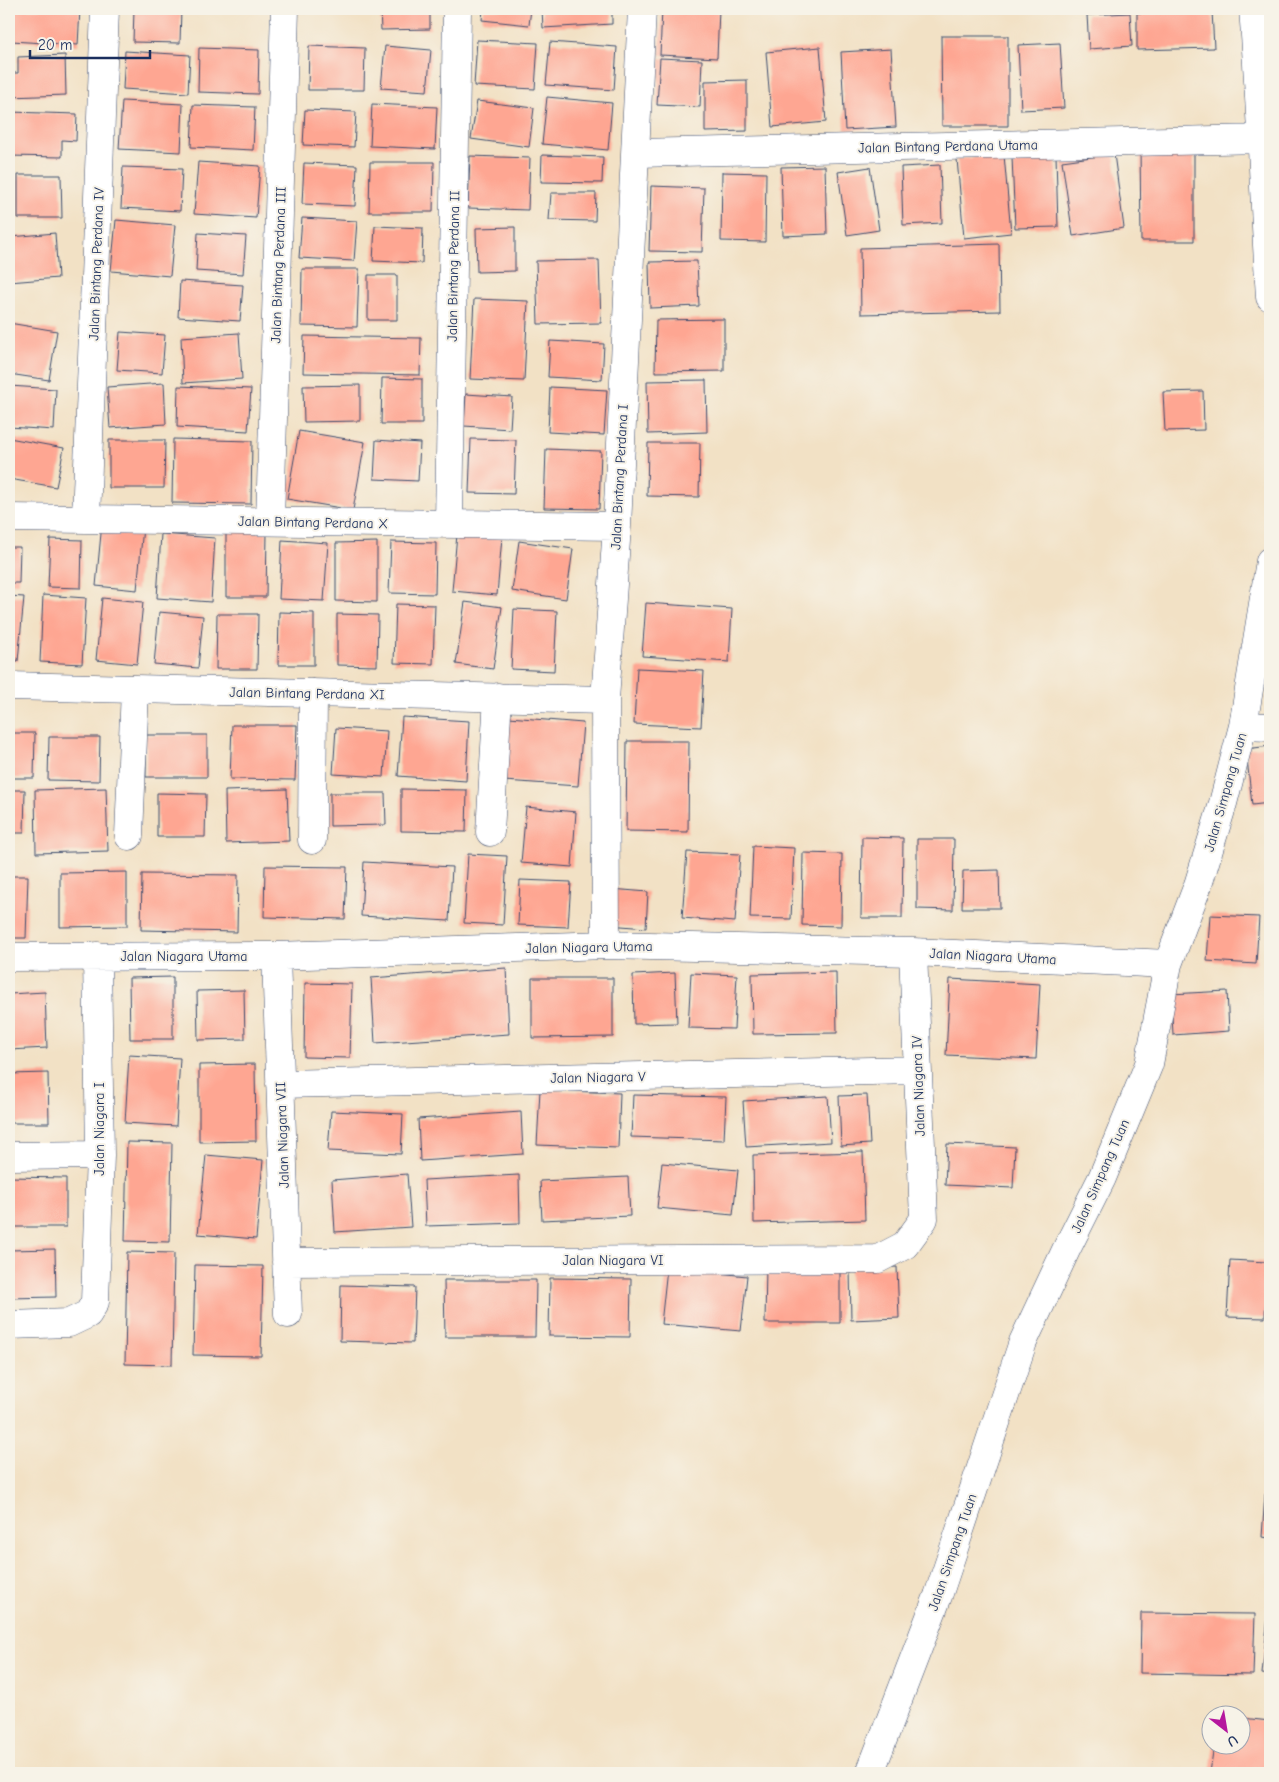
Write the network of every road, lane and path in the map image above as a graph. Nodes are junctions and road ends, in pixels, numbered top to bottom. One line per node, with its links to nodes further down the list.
1 (105, 9): 11 (street, Jalan Bintang Perdana IV)
2 (285, 9): 12 (street, Jalan Bintang Perdana III)
3 (457, 9): 13 (street, Jalan Bintang Perdana II)
4 (642, 9): 8 (street, Jalan Bintang Perdana I)
5 (1253, 9): 6 (street)
6 (1265, 78): 7 (street)
7 (1260, 139): 8 (street, Jalan Bintang Perdana Utama); 9 (street)
8 (636, 153): 14 (street, Jalan Bintang Perdana I)
9 (1270, 297)
10 (9, 518): 11 (street, Jalan Bintang Perdana X)
11 (86, 519): 12 (street, Jalan Bintang Perdana X)
12 (270, 521): 13 (street, Jalan Bintang Perdana X)
13 (449, 524): 14 (street, Jalan Bintang Perdana X)
14 (617, 526): 20 (street, Jalan Bintang Perdana I)
15 (1270, 561): 21 (street, Jalan Simpang Tuan)
16 (9, 686): 17 (street, Jalan Bintang Perdana XI)
17 (135, 689): 18 (street, Jalan Bintang Perdana XI); 24 (street)
18 (313, 693): 19 (street, Jalan Bintang Perdana XI); 25 (street)
19 (498, 697): 20 (street, Jalan Bintang Perdana XI); 23 (street)
20 (605, 700): 26 (street, Jalan Bintang Perdana I)
21 (1243, 726): 22 (street); 31 (street, Jalan Simpang Tuan)
22 (1270, 727)
23 (490, 832)
24 (129, 836)
25 (312, 840)
26 (606, 946): 27 (street, Jalan Niagara Utama); 29 (street, Jalan Niagara Utama)
27 (913, 952): 31 (street, Jalan Niagara Utama); 32 (street, Jalan Niagara IV)
28 (96, 956): 29 (street, Jalan Niagara Utama); 30 (street, Jalan Niagara Utama); 34 (street, Jalan Niagara I)
29 (276, 956): 33 (street, Jalan Niagara VII)
30 (9, 957)
31 (1168, 964): 40 (street, Jalan Simpang Tuan)
32 (917, 1070): 33 (street, Jalan Niagara V); 36 (street, Jalan Niagara IV)
33 (280, 1084): 37 (street, Jalan Niagara VII)
34 (100, 1155): 35 (street); 39 (street, Jalan Niagara I)
35 (9, 1156)
36 (924, 1219): 37 (street, Jalan Niagara VI)
37 (286, 1262): 38 (street, Jalan Niagara VII)
38 (288, 1314)
39 (9, 1325)
40 (870, 1773)

